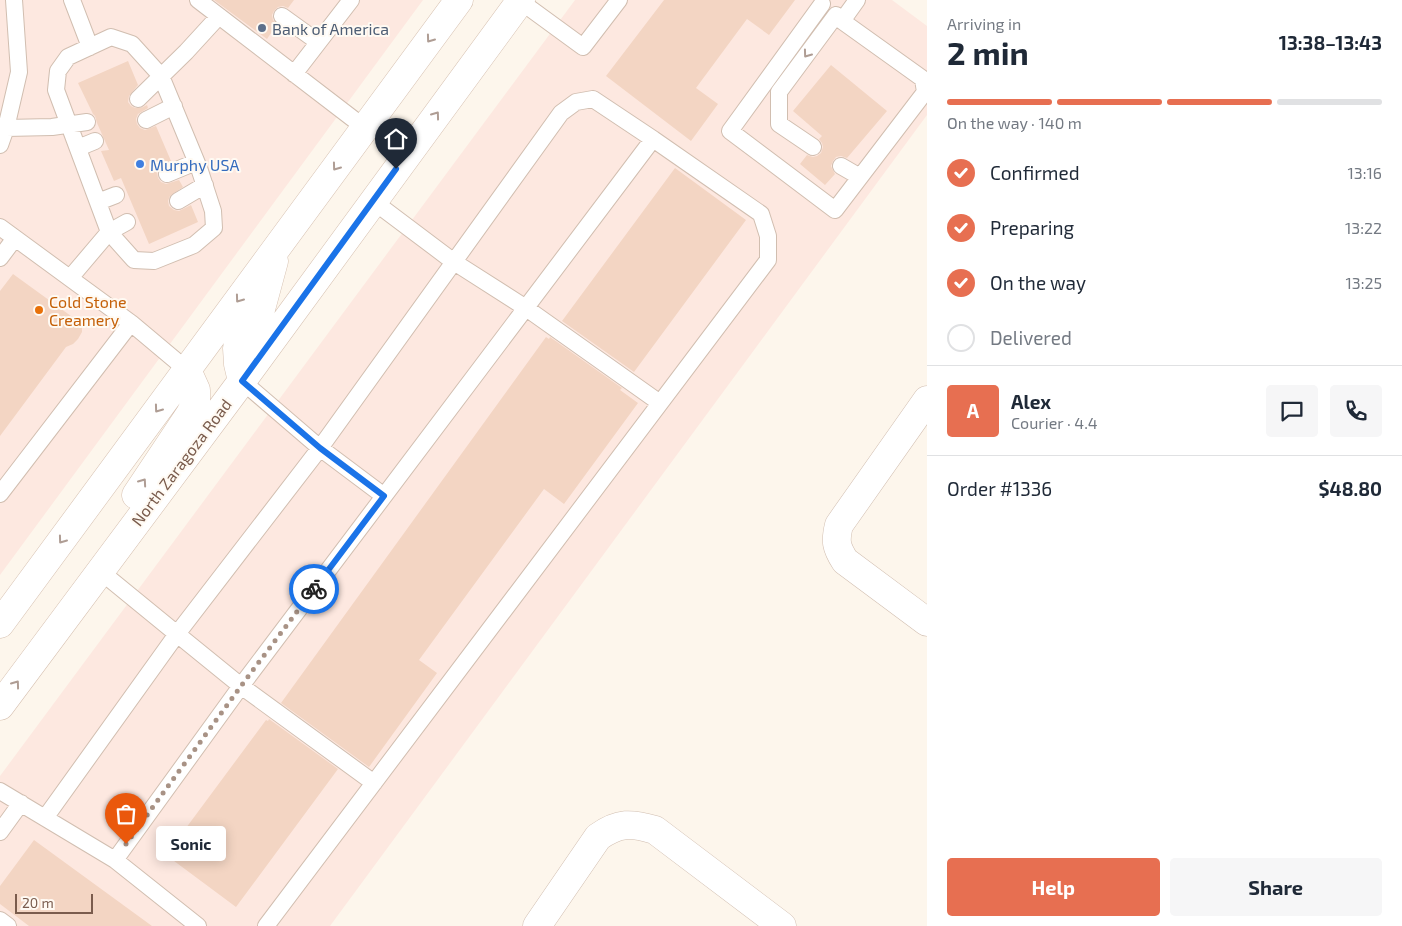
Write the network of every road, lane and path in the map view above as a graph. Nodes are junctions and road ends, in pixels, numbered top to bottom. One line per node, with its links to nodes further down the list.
1 (14, 0): 23 (lane)
2 (72, 0): 14 (lane)
3 (198, 0): 10 (lane)
4 (351, 0): 13 (lane)
5 (458, 0): 24 (main road, one-way to 24)
6 (520, 0): 7 (lane); 37 (main road, North Zaragoza Road, one-way to 6)
7 (619, 0)
8 (857, 0): 12 (lane)
9 (820, 2): 12 (lane); 33 (lane)
10 (219, 16): 15 (lane); 16 (lane)
11 (282, 16): 13 (lane)
12 (839, 18): 17 (lane); 28 (lane, one-way to 28)
13 (318, 42): 15 (lane)
14 (90, 47): 16 (lane); 22 (lane)
15 (294, 74): 24 (lane)
16 (161, 76): 18 (lane); 19 (lane)
17 (925, 77): 33 (lane)
18 (138, 99)
19 (174, 106): 20 (lane); 30 (lane)
20 (146, 120)
21 (87, 122): 22 (lane)
22 (69, 125): 23 (lane); 29 (lane)
23 (6, 128): 27 (lane)
24 (365, 128): 43 (main road, one-way to 43)
25 (653, 139): 45 (lane); 47 (lane); 52 (lane)
26 (95, 142): 29 (lane)
27 (0, 145)
28 (813, 147)
29 (78, 148): 38 (lane)
30 (196, 162): 32 (lane); 34 (lane)
31 (841, 166): 33 (lane)
32 (168, 174)
33 (860, 177)
34 (205, 185): 36 (lane); 41 (lane)
35 (116, 195): 38 (lane)
36 (178, 201)
37 (373, 201): 45 (lane); 50 (main road, North Zaragoza Road)
38 (98, 202): 41 (lane)
39 (127, 222): 41 (lane)
40 (0, 227): 42 (lane)
41 (109, 232): 46 (lane)
42 (15, 238): 44 (lane); 46 (lane)
43 (278, 246): 49 (main road, one-way to 49); 50 (main road)
44 (0, 258)
45 (454, 262): 47 (lane); 53 (lane)
46 (70, 278): 48 (lane)
47 (526, 308): 52 (lane); 55 (lane)
48 (131, 324): 49 (lane); 54 (lane)
49 (187, 370): 56 (main road, one-way to 49); 58 (main road, one-way to 58)
50 (242, 381): 53 (lane); 56 (main road, North Zaragoza Road)
51 (927, 400): 59 (main road)
52 (660, 403): 63 (lane)
53 (320, 448): 55 (lane); 60 (lane)
54 (0, 494)
55 (384, 496): 61 (lane)
56 (132, 529): 57 (main road, North Zaragoza Road)
57 (100, 571): 60 (lane); 62 (main road, North Zaragoza Road, one-way to 57)
58 (2, 619)
59 (927, 622)
60 (177, 634): 61 (lane); 66 (lane)
61 (241, 686): 63 (lane); 68 (lane)
62 (0, 706)
63 (374, 783): 72 (lane)
64 (0, 791): 65 (lane)
65 (21, 803): 66 (lane); 67 (lane)
66 (45, 818): 68 (lane)
67 (0, 832)
68 (115, 860): 71 (lane)
69 (0, 920): 70 (lane)
70 (8, 926)
71 (198, 926)
72 (266, 926)
73 (537, 926): 74 (main road)
74 (782, 926)

